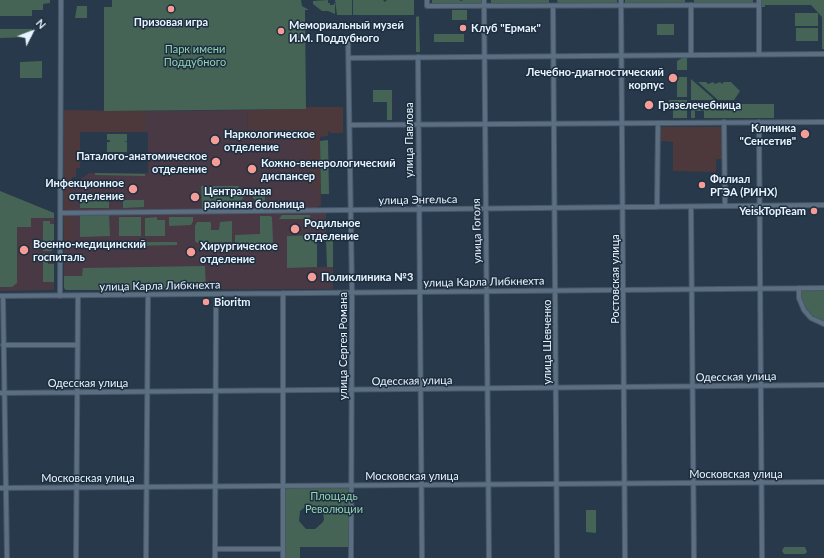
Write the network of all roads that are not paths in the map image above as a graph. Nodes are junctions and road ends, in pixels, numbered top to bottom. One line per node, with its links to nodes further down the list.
1 (61, 0): 38 (street)
2 (427, 0): 8 (street)
3 (484, 0): 8 (street, улица Гоголя)
4 (621, 0): 6 (street, Ростовская улица)
5 (759, 2): 7 (street); 11 (street)
6 (622, 5): 7 (street); 9 (street); 15 (street, Ростовская улица)
7 (691, 5): 13 (street)
8 (484, 6): 9 (street); 17 (street, улица Гоголя)
9 (553, 6): 14 (street, улица Шевченко)
10 (348, 38): 18 (street, улица Сергея Романа)
11 (759, 54): 12 (street); 13 (street)
12 (824, 54)
13 (691, 55): 15 (street)
14 (553, 56): 15 (street); 17 (street); 22 (street, улица Шевченко)
15 (622, 56): 23 (street, Ростовская улица)
16 (418, 57): 17 (street); 18 (street); 26 (street, улица Павлова)
17 (485, 57): 27 (street, улица Гоголя)
18 (348, 58): 25 (street, улица Сергея Романа)
19 (724, 122): 20 (street); 24 (street); 29 (street)
20 (758, 122): 21 (street); 30 (street)
21 (824, 122)
22 (554, 123): 23 (street); 27 (street); 34 (street, улица Шевченко)
23 (622, 123): 24 (street); 31 (street, Ростовская улица)
24 (658, 123): 32 (street)
25 (350, 124): 26 (street); 37 (street, улица Сергея Романа)
26 (418, 124): 27 (street); 35 (street, улица Павлова)
27 (486, 124): 36 (street, улица Гоголя)
28 (824, 205): 30 (street, улица Энгельса)
29 (725, 206): 30 (street, улица Энгельса); 33 (street, улица Энгельса)
30 (759, 206): 39 (street)
31 (623, 207): 32 (street, улица Энгельса); 34 (street, улица Энгельса); 43 (street, Ростовская улица)
32 (657, 207): 33 (street, улица Энгельса)
33 (691, 207): 42 (street)
34 (555, 208): 36 (street, улица Энгельса); 45 (street, улица Шевченко)
35 (418, 209): 36 (street, улица Энгельса); 37 (street, улица Энгельса); 46 (street, улица Павлова)
36 (486, 209): 44 (street, улица Гоголя)
37 (351, 210): 38 (street, улица Энгельса); 48 (street, улица Сергея Романа)
38 (60, 213): 52 (street)
39 (760, 288): 40 (street, улица Карла Либкнехта); 42 (street, улица Карла Либкнехта); 59 (street)
40 (799, 288): 41 (street, улица Карла Либкнехта); 54 (street)
41 (824, 288)
42 (692, 289): 43 (street, улица Карла Либкнехта); 58 (street)
43 (624, 290): 45 (street, улица Карла Либкнехта); 60 (street, Ростовская улица)
44 (487, 291): 45 (street, улица Карла Либкнехта); 46 (street, улица Карла Либкнехта); 62 (street, улица Гоголя)
45 (556, 291): 61 (street, улица Шевченко)
46 (419, 292): 48 (street, улица Карла Либкнехта); 64 (street, улица Павлова)
47 (283, 293): 48 (street, улица Карла Либкнехта); 49 (street, улица Карла Либкнехта); 66 (street)
48 (352, 293): 63 (street, улица Сергея Романа)
49 (216, 294): 50 (street, улица Карла Либкнехта); 65 (street)
50 (148, 295): 53 (street, улица Карла Либкнехта); 68 (street)
51 (1, 296): 52 (street, улица Карла Либкнехта); 55 (street)
52 (60, 296): 53 (street, улица Карла Либкнехта)
53 (78, 296): 56 (street)
54 (824, 324)
55 (3, 345): 56 (street); 69 (street)
56 (78, 345): 67 (street)
57 (824, 385): 59 (street, Одесская улица)
58 (693, 386): 59 (street, Одесская улица); 60 (street, Одесская улица); 72 (street)
59 (761, 386): 70 (street)
60 (624, 387): 61 (street, Одесская улица); 75 (street, Ростовская улица)
61 (556, 388): 62 (street, Одесская улица); 74 (street, улица Шевченко)
62 (489, 389): 64 (street, Одесская улица); 73 (street, улица Гоголя)
63 (352, 390): 64 (street, Одесская улица); 66 (street, Одесская улица); 79 (street, улица Сергея Романа)
64 (420, 390): 76 (street, улица Павлова)
65 (216, 391): 66 (street, Одесская улица); 68 (street, Одесская улица); 77 (street)
66 (284, 391): 78 (street)
67 (77, 392): 68 (street, Одесская улица); 69 (street, Одесская улица); 80 (street)
68 (147, 392): 81 (street)
69 (2, 393): 83 (street)
70 (762, 482): 71 (street, Московская улица); 72 (street, Московская улица); 97 (street)
71 (824, 482)
72 (694, 483): 75 (street, Московская улица); 96 (street)
73 (489, 484): 74 (street, Московская улица); 76 (street, Московская улица); 93 (street, улица Гоголя)
74 (557, 484): 75 (street, Московская улица); 94 (street, улица Шевченко)
75 (625, 484): 95 (street, Ростовская улица)
76 (421, 485): 79 (street, Московская улица); 92 (street, улица Павлова)
77 (216, 486): 78 (street, Московская улица); 81 (street, Московская улица); 84 (street)
78 (283, 486): 79 (street, Московская улица); 85 (street)
79 (352, 486): 91 (street, улица Сергея Романа)
80 (77, 487): 81 (street, Московская улица); 83 (street, Московская улица); 87 (street)
81 (147, 487): 88 (street)
82 (0, 488): 83 (street, Московская улица)
83 (6, 488): 86 (street)
84 (215, 549): 85 (street); 89 (street)
85 (283, 549): 90 (street)
86 (7, 558)
87 (76, 558)
88 (146, 558)
89 (215, 558)
90 (283, 558)
91 (351, 558)
92 (422, 558)
93 (489, 558)
94 (557, 558)
95 (625, 558)
96 (694, 558)
97 (762, 558)

